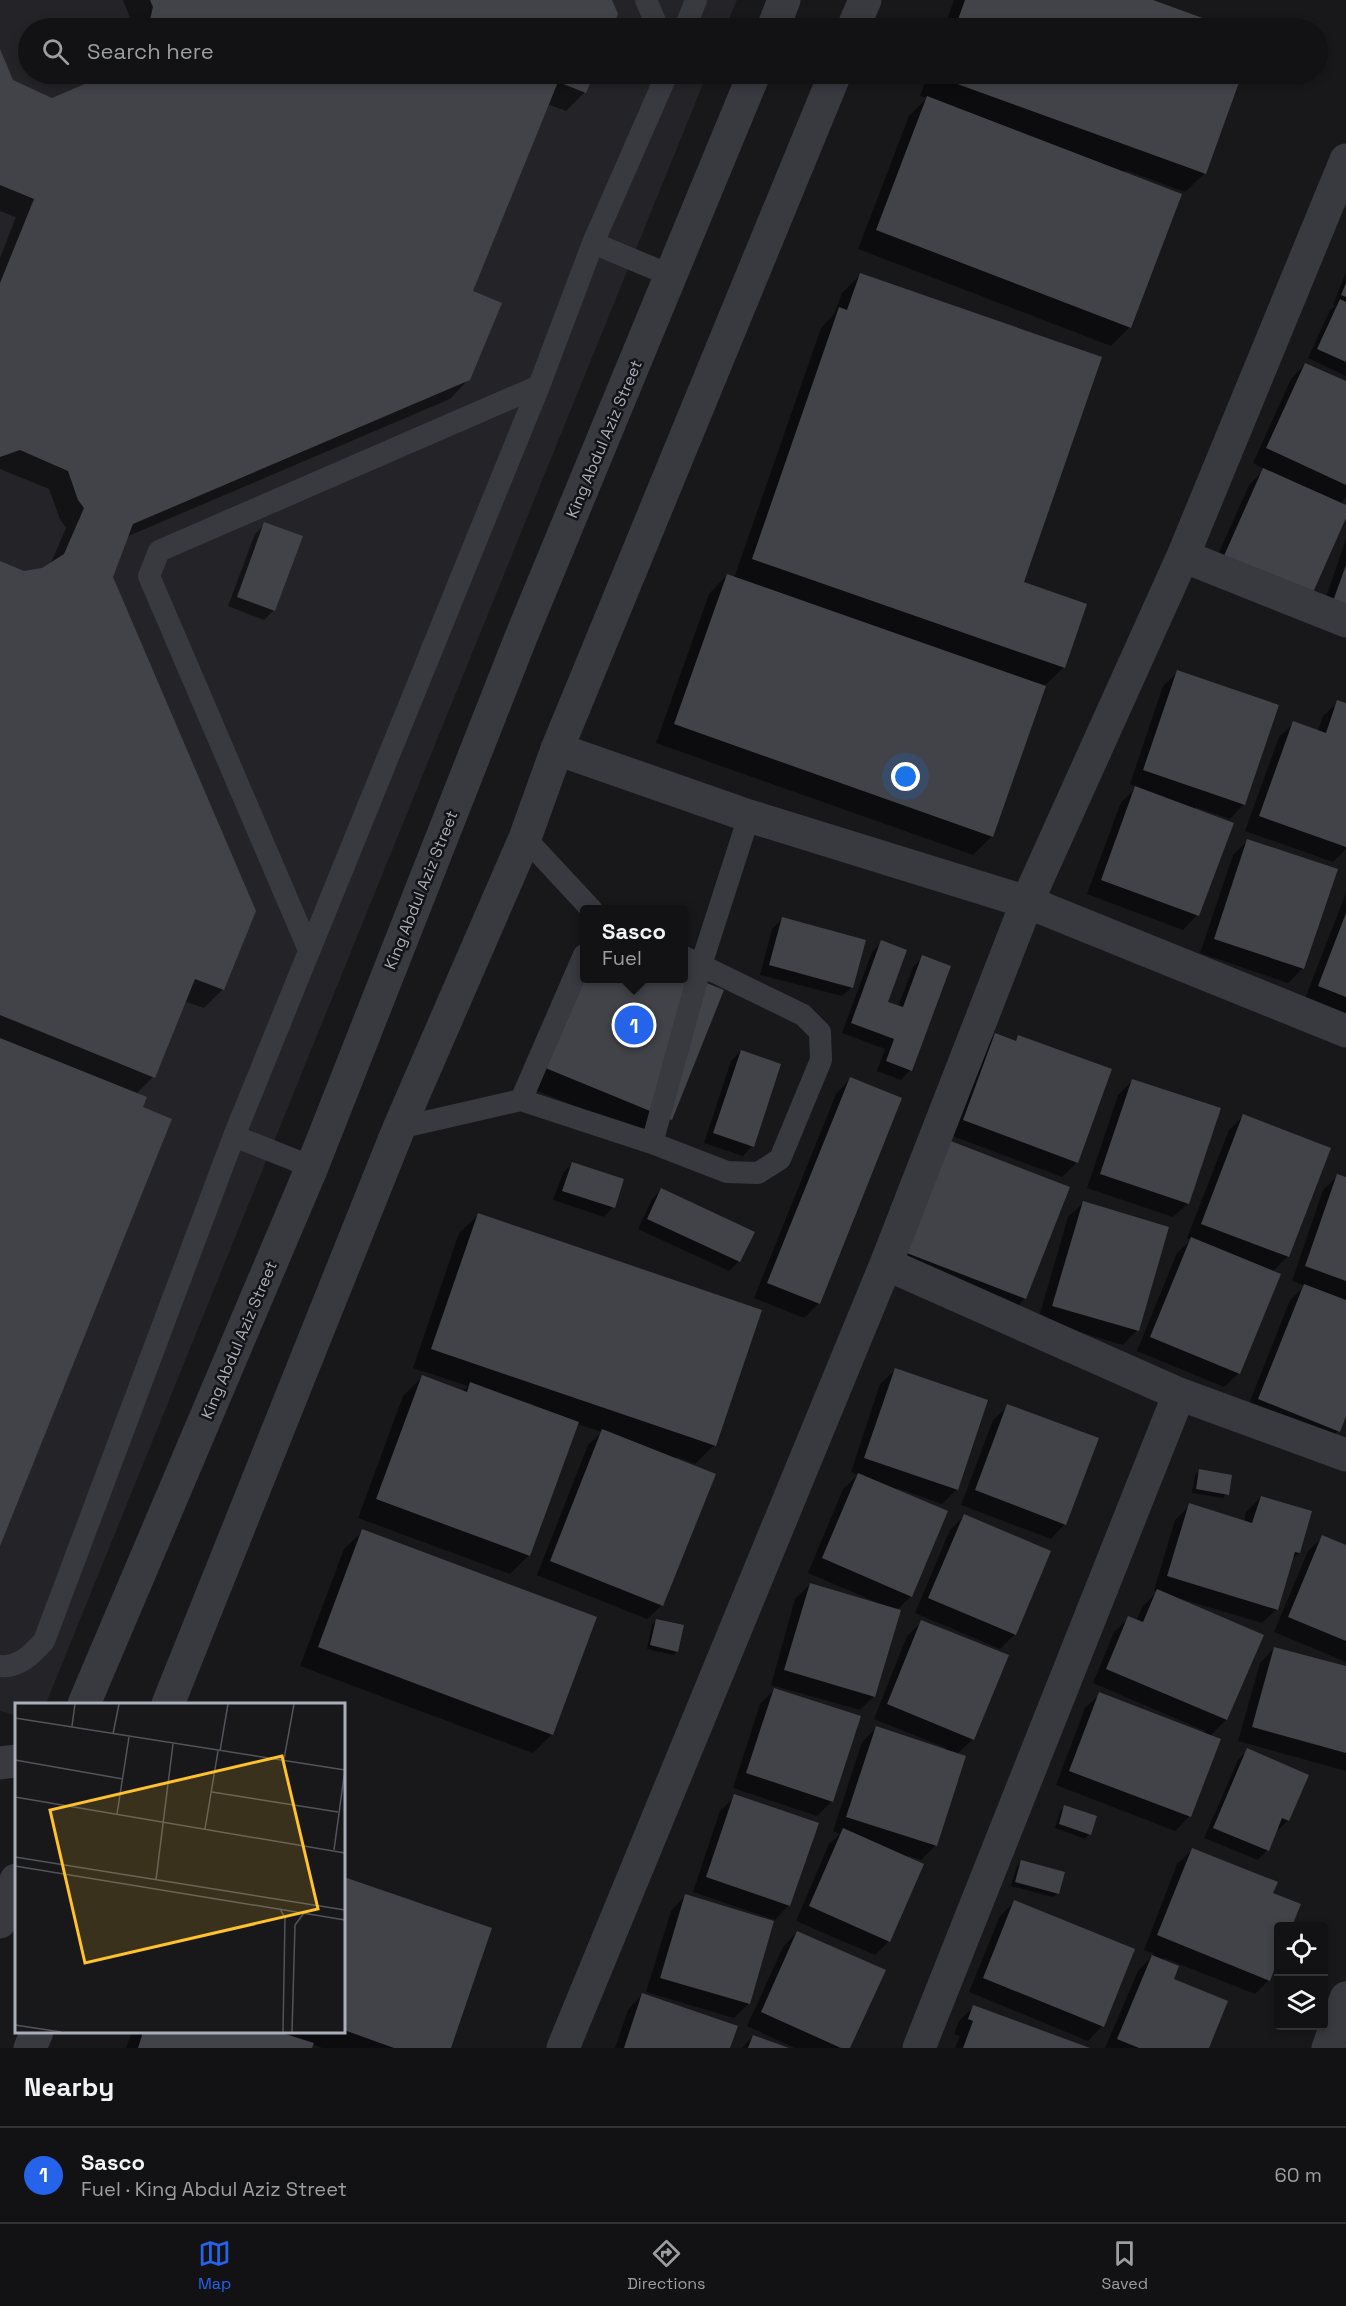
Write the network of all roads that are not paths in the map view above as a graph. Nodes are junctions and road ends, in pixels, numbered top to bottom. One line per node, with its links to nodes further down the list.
1 (646, 0): 5 (lane)
2 (696, 0): 6 (lane)
3 (784, 0): 7 (street)
4 (865, 0): 8 (street)
5 (654, 18)
6 (689, 18)
7 (777, 18)
8 (857, 18)
9 (663, 84): 13 (lane)
10 (750, 84): 14 (street, King Abdul Aziz Street)
11 (831, 84): 18 (street)
12 (1346, 160): 16 (street)
13 (593, 243): 14 (lane); 15 (lane)
14 (672, 276): 33 (street, King Abdul Aziz Street)
15 (538, 386): 23 (lane); 23 (lane)
16 (1183, 556): 17 (street); 21 (street)
17 (1346, 621)
18 (557, 749): 19 (street); 20 (street)
19 (749, 816): 21 (street); 24 (lane)
20 (525, 838): 22 (lane); 30 (street)
21 (1027, 902): 28 (street); 34 (street)
22 (588, 905)
23 (309, 950): 31 (lane)
24 (692, 961): 26 (lane); 32 (lane)
25 (580, 966): 29 (lane)
26 (688, 979)
27 (687, 983): 32 (lane)
28 (1346, 1031)
29 (521, 1101): 30 (lane); 32 (lane)
30 (399, 1128): 39 (street)
31 (234, 1136): 33 (lane); 37 (lane)
32 (652, 1143)
33 (312, 1167): 38 (street, King Abdul Aziz Street)
34 (886, 1264): 35 (street); 47 (street)
35 (1179, 1394): 36 (street); 48 (street)
36 (1346, 1455)
37 (0, 1666)
38 (84, 1703)
39 (168, 1703)
40 (15, 1761): 41 (street)
41 (0, 1762)
42 (15, 1883): 43 (street)
43 (0, 1922)
44 (1346, 1998): 49 (street)
45 (36, 2033): 46 (street)
46 (30, 2048)
47 (563, 2048)
48 (919, 2048)
49 (1328, 2048)

